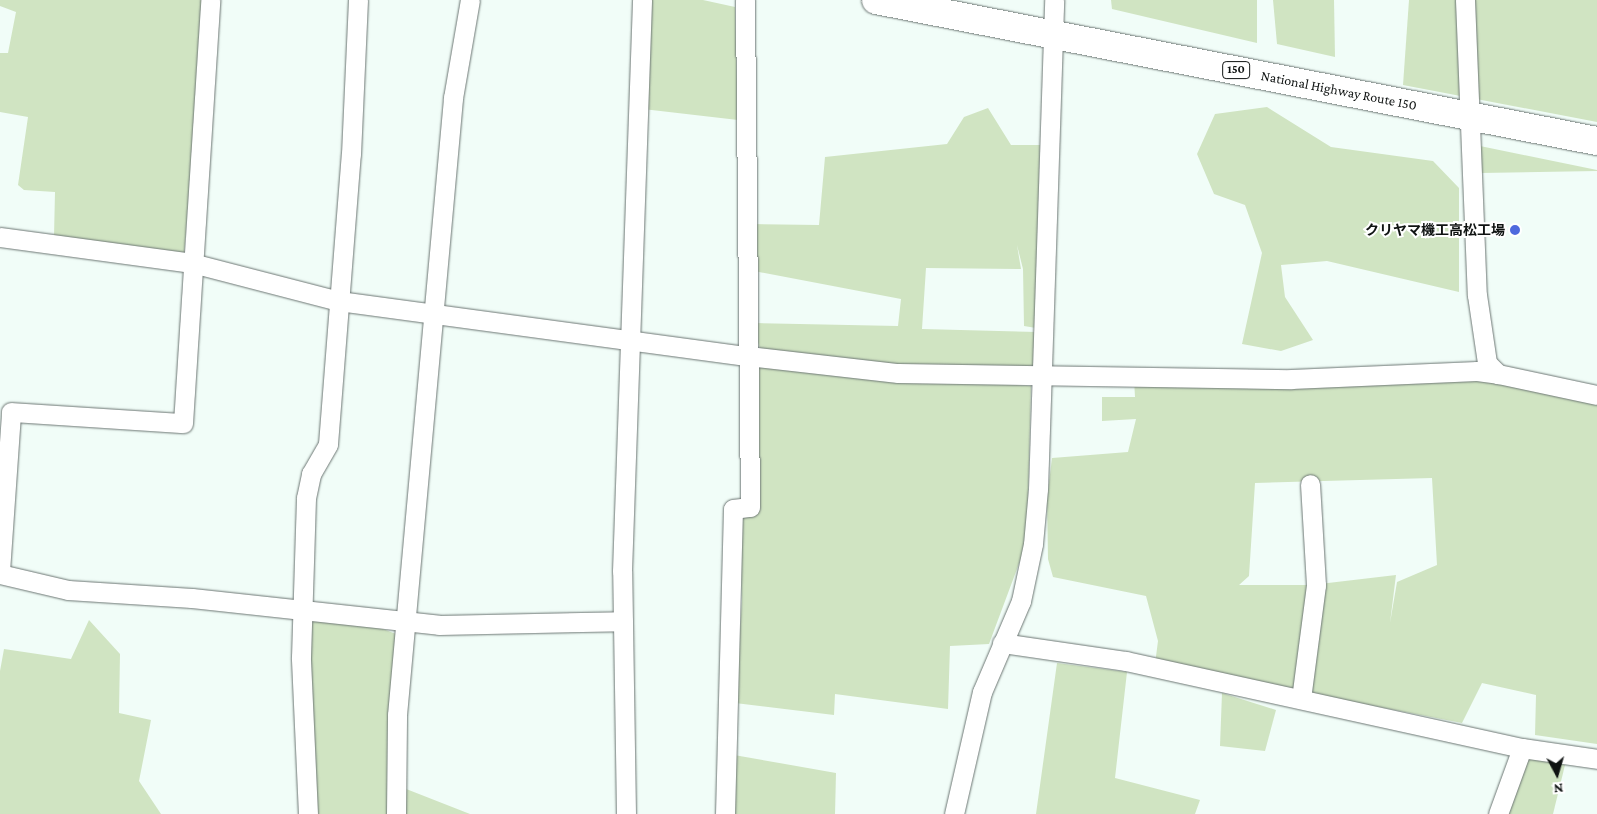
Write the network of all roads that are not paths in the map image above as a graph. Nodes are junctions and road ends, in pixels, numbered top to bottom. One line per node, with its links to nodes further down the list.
1 (210, 0): 13 (street)
2 (358, 0): 14 (street)
3 (470, 0): 15 (street)
4 (642, 0): 16 (street)
5 (745, 0): 17 (street)
6 (876, 0): 9 (highway, National Highway Route 150 / 150)
7 (1054, 0): 9 (street)
8 (1465, 0): 10 (street)
9 (1054, 36): 10 (highway, National Highway Route 150 / 150); 19 (street)
10 (1470, 115): 11 (highway, National Highway Route 150 / 150); 18 (street)
11 (1597, 141)
12 (0, 237): 13 (street)
13 (192, 263): 14 (street); 22 (street)
14 (339, 301): 15 (street); 23 (street)
15 (434, 315): 16 (street); 24 (street)
16 (630, 341): 17 (street); 25 (street)
17 (748, 356): 19 (street); 33 (street)
18 (1498, 374): 19 (street); 20 (street)
19 (1040, 377): 26 (street)
20 (1597, 395)
21 (1310, 484): 27 (street)
22 (0, 573): 23 (street)
23 (303, 610): 24 (street); 30 (street)
24 (406, 620): 25 (street); 31 (street)
25 (623, 621): 32 (street)
26 (1002, 643): 27 (street); 34 (street)
27 (1301, 700): 28 (street)
28 (1522, 748): 29 (street); 35 (street)
29 (1597, 760)
30 (308, 814)
31 (396, 814)
32 (626, 814)
33 (725, 814)
34 (954, 814)
35 (1498, 814)

